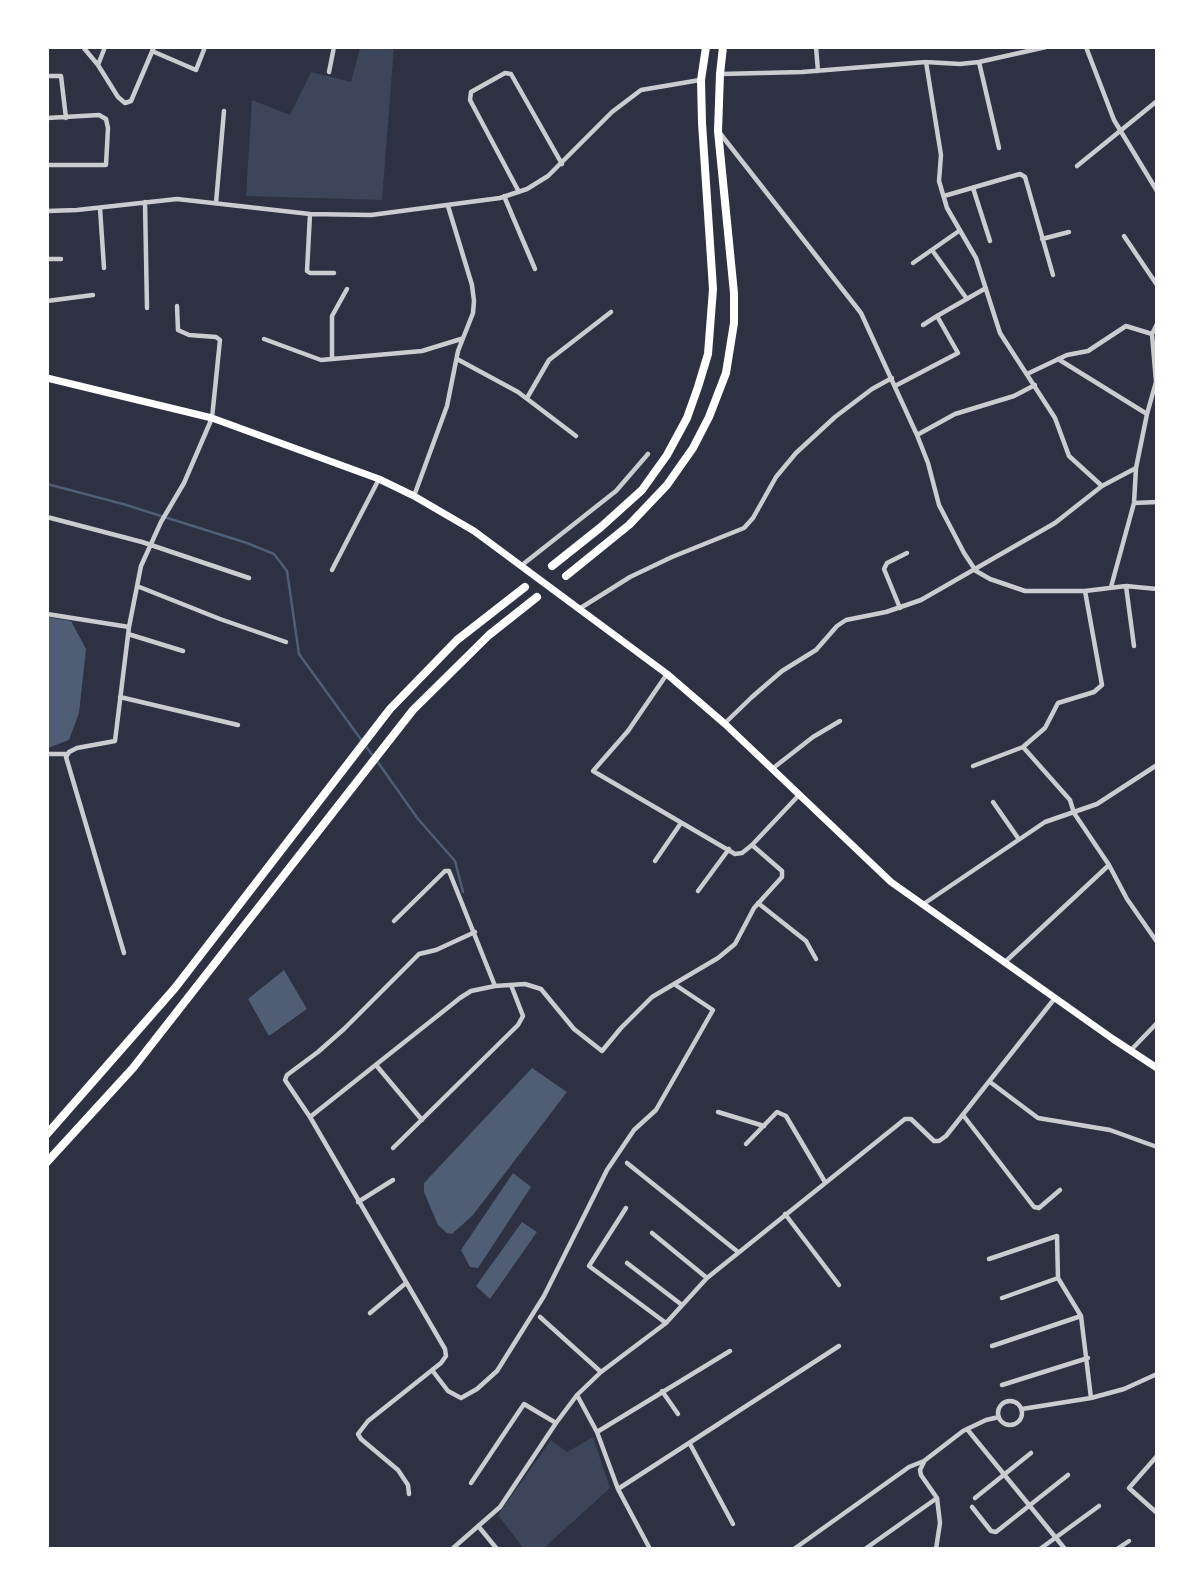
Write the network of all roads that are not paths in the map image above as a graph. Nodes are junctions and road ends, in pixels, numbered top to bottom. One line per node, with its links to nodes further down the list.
1 (83, 47): 13 (street)
2 (105, 47): 13 (street)
3 (205, 47): 10 (street)
4 (334, 47): 15 (street)
5 (706, 47): 18 (main road)
6 (723, 47): 16 (main road)
7 (816, 47): 14 (street)
8 (1046, 47): 12 (street)
9 (1086, 47): 24 (street)
10 (153, 49): 13 (street)
11 (926, 62): 12 (street); 14 (street); 33 (street)
12 (979, 62): 25 (street)
13 (98, 65)
14 (818, 71): 16 (street)
15 (329, 72)
16 (720, 74): 23 (main road)
17 (47, 76): 22 (street)
18 (701, 80): 26 (street); 92 (main road)
19 (1157, 101): 24 (street)
20 (224, 111): 35 (street)
21 (47, 118): 22 (street)
22 (66, 118): 27 (street)
23 (718, 131): 73 (street); 95 (main road)
24 (1120, 132): 28 (street); 30 (street)
25 (999, 148)
26 (562, 164): 31 (street); 31 (street)
27 (47, 165)
28 (1077, 166)
29 (973, 188): 33 (street); 43 (street); 44 (street)
30 (1157, 191)
31 (519, 192): 32 (street)
32 (504, 196): 36 (street); 50 (street)
33 (944, 196): 40 (street)
34 (145, 202): 35 (street); 37 (street); 60 (street)
35 (216, 203): 39 (street)
36 (447, 206): 39 (street); 66 (street)
37 (100, 208): 38 (street); 49 (street)
38 (47, 211)
39 (310, 214): 51 (street)
40 (959, 231): 45 (street); 54 (street)
41 (1069, 232): 43 (street)
42 (1124, 236): 53 (street)
43 (1042, 239): 52 (street)
44 (990, 241)
45 (932, 250): 48 (street); 57 (street)
46 (47, 259): 47 (street)
47 (61, 259)
48 (913, 263)
49 (104, 268)
50 (535, 268)
51 (334, 273)
52 (1053, 275)
53 (1157, 285)
54 (986, 288): 57 (street); 71 (street)
55 (347, 289): 68 (street)
56 (93, 295): 58 (street)
57 (967, 299): 62 (street)
58 (47, 301)
59 (177, 306): 78 (street)
60 (147, 307)
61 (611, 312): 76 (street)
62 (937, 316): 64 (street); 75 (street)
63 (1157, 324): 65 (street)
64 (923, 325)
65 (1152, 334): 70 (street); 77 (street)
66 (462, 338): 68 (street); 69 (street)
67 (264, 339): 68 (street)
68 (332, 359)
69 (457, 359): 76 (street); 85 (street)
70 (1058, 359): 71 (street); 77 (street)
71 (1027, 374): 74 (street)
72 (47, 378): 78 (main road)
73 (892, 378): 75 (street); 105 (street)
74 (1035, 385): 79 (street); 84 (street)
75 (895, 386): 79 (street)
76 (527, 398): 80 (street)
77 (1147, 414): 82 (street)
78 (212, 418): 83 (main road); 89 (street)
79 (917, 435): 94 (street)
80 (576, 436)
81 (648, 454): 91 (street)
82 (1136, 468): 84 (street); 87 (street)
83 (379, 479): 85 (main road); 93 (street)
84 (1101, 486): 94 (street)
85 (414, 496): 91 (main road)
86 (1157, 502): 87 (street)
87 (1134, 503): 98 (street)
88 (47, 517): 89 (street)
89 (150, 545): 96 (street); 97 (street)
90 (907, 553): 104 (street)
91 (522, 565): 105 (main road)
92 (552, 566)
93 (332, 570)
94 (976, 571): 102 (street); 104 (street)
95 (566, 576)
96 (249, 578)
97 (137, 586): 107 (street); 109 (street)
98 (1111, 586): 99 (street); 102 (street)
99 (1126, 586): 101 (street); 110 (street)
100 (525, 587): 155 (main road)
101 (1157, 589)
102 (1085, 591): 117 (street)
103 (537, 597): 159 (main road)
104 (900, 607): 115 (street)
105 (579, 609): 112 (main road)
106 (47, 614): 107 (street)
107 (129, 627): 108 (street)
108 (128, 634): 111 (street); 113 (street)
109 (286, 642)
110 (1134, 646)
111 (183, 651)
112 (667, 674): 115 (main road); 126 (street)
113 (120, 697): 116 (street); 119 (street)
114 (840, 721): 122 (street)
115 (725, 724): 122 (main road)
116 (238, 725)
117 (1023, 747): 121 (street); 125 (street)
118 (47, 754): 119 (street)
119 (67, 754): 138 (street)
120 (1157, 765): 125 (street)
121 (974, 766)
122 (771, 769): 123 (main road)
123 (800, 796): 128 (street); 134 (main road)
124 (993, 802): 127 (street)
125 (1074, 813): 127 (street); 131 (street)
126 (681, 823): 129 (street); 130 (street)
127 (1018, 838): 134 (street)
128 (752, 845): 129 (street); 133 (street)
129 (729, 849): 132 (street)
130 (655, 861)
131 (1109, 866): 137 (street); 140 (street)
132 (698, 891)
133 (758, 903): 139 (street); 141 (street)
134 (922, 905): 140 (main road)
135 (394, 921): 136 (street)
136 (475, 932): 143 (street); 152 (street)
137 (1157, 942)
138 (124, 953)
139 (816, 958)
140 (1005, 962): 144 (main road)
141 (674, 984): 142 (street); 185 (street)
142 (511, 985): 143 (street); 153 (street)
143 (495, 986): 147 (street)
144 (1056, 997): 146 (main road); 149 (street)
145 (1157, 1023): 146 (street)
146 (1131, 1050): 148 (main road)
147 (376, 1065): 152 (street); 153 (street)
148 (1157, 1068)
149 (990, 1082): 151 (street); 157 (street)
150 (718, 1112): 154 (street)
151 (964, 1115): 162 (street); 163 (street)
152 (310, 1117): 164 (street)
153 (422, 1120): 158 (street)
154 (764, 1126): 156 (street); 162 (street)
155 (47, 1134)
156 (746, 1144)
157 (1157, 1147)
158 (393, 1148)
159 (47, 1162)
160 (627, 1163): 168 (street)
161 (393, 1180): 164 (street)
162 (825, 1182): 166 (street)
163 (1060, 1190)
164 (358, 1202): 173 (street)
165 (626, 1208): 180 (street)
166 (785, 1214): 168 (street); 174 (street)
167 (652, 1233): 171 (street)
168 (738, 1252): 171 (street)
169 (989, 1259): 172 (street)
170 (626, 1263): 176 (street)
171 (707, 1278): 176 (street)
172 (1058, 1279): 175 (street); 178 (street)
173 (406, 1283): 177 (street); 185 (street)
174 (839, 1285)
175 (1002, 1298)
176 (682, 1305): 180 (street)
177 (370, 1313)
178 (1081, 1315): 182 (street); 184 (street)
179 (540, 1317): 186 (street)
180 (666, 1323): 186 (street)
181 (839, 1346): 198 (street)
182 (992, 1346)
183 (730, 1351): 189 (street)
184 (1088, 1358): 188 (street); 191 (street)
185 (432, 1370): 206 (street)
186 (601, 1372): 190 (street)
187 (1157, 1374): 191 (street)
188 (1002, 1385)
189 (662, 1391): 193 (street); 197 (street)
190 (577, 1395): 195 (street); 197 (street)
191 (1091, 1398): 192 (street)
192 (1022, 1409): 194 (street); 194 (street)
193 (678, 1414)
194 (999, 1418): 196 (street)
195 (556, 1423): 204 (street); 214 (street)
196 (967, 1429): 201 (street); 202 (street)
197 (597, 1432): 205 (street)
198 (690, 1444): 205 (street); 213 (street)
199 (1031, 1453): 202 (street)
200 (1157, 1456): 212 (street)
201 (924, 1461): 207 (street); 220 (street)
202 (1004, 1475): 208 (street); 211 (street)
203 (1068, 1475): 211 (street)
204 (471, 1483)
205 (618, 1489): 219 (street)
206 (409, 1494)
207 (937, 1498): 221 (street); 222 (street)
208 (975, 1498)
209 (1099, 1506): 215 (street)
210 (972, 1507): 211 (street)
211 (1030, 1507): 215 (street)
212 (1157, 1513)
213 (733, 1524)
214 (479, 1527): 217 (street); 218 (street)
215 (1056, 1537): 223 (street); 224 (street)
216 (1129, 1541): 225 (street)
217 (452, 1549)
218 (497, 1549)
219 (650, 1549)
220 (794, 1549)
221 (865, 1549)
222 (936, 1549)
223 (1040, 1549)
224 (1065, 1549)
225 (1116, 1549)

